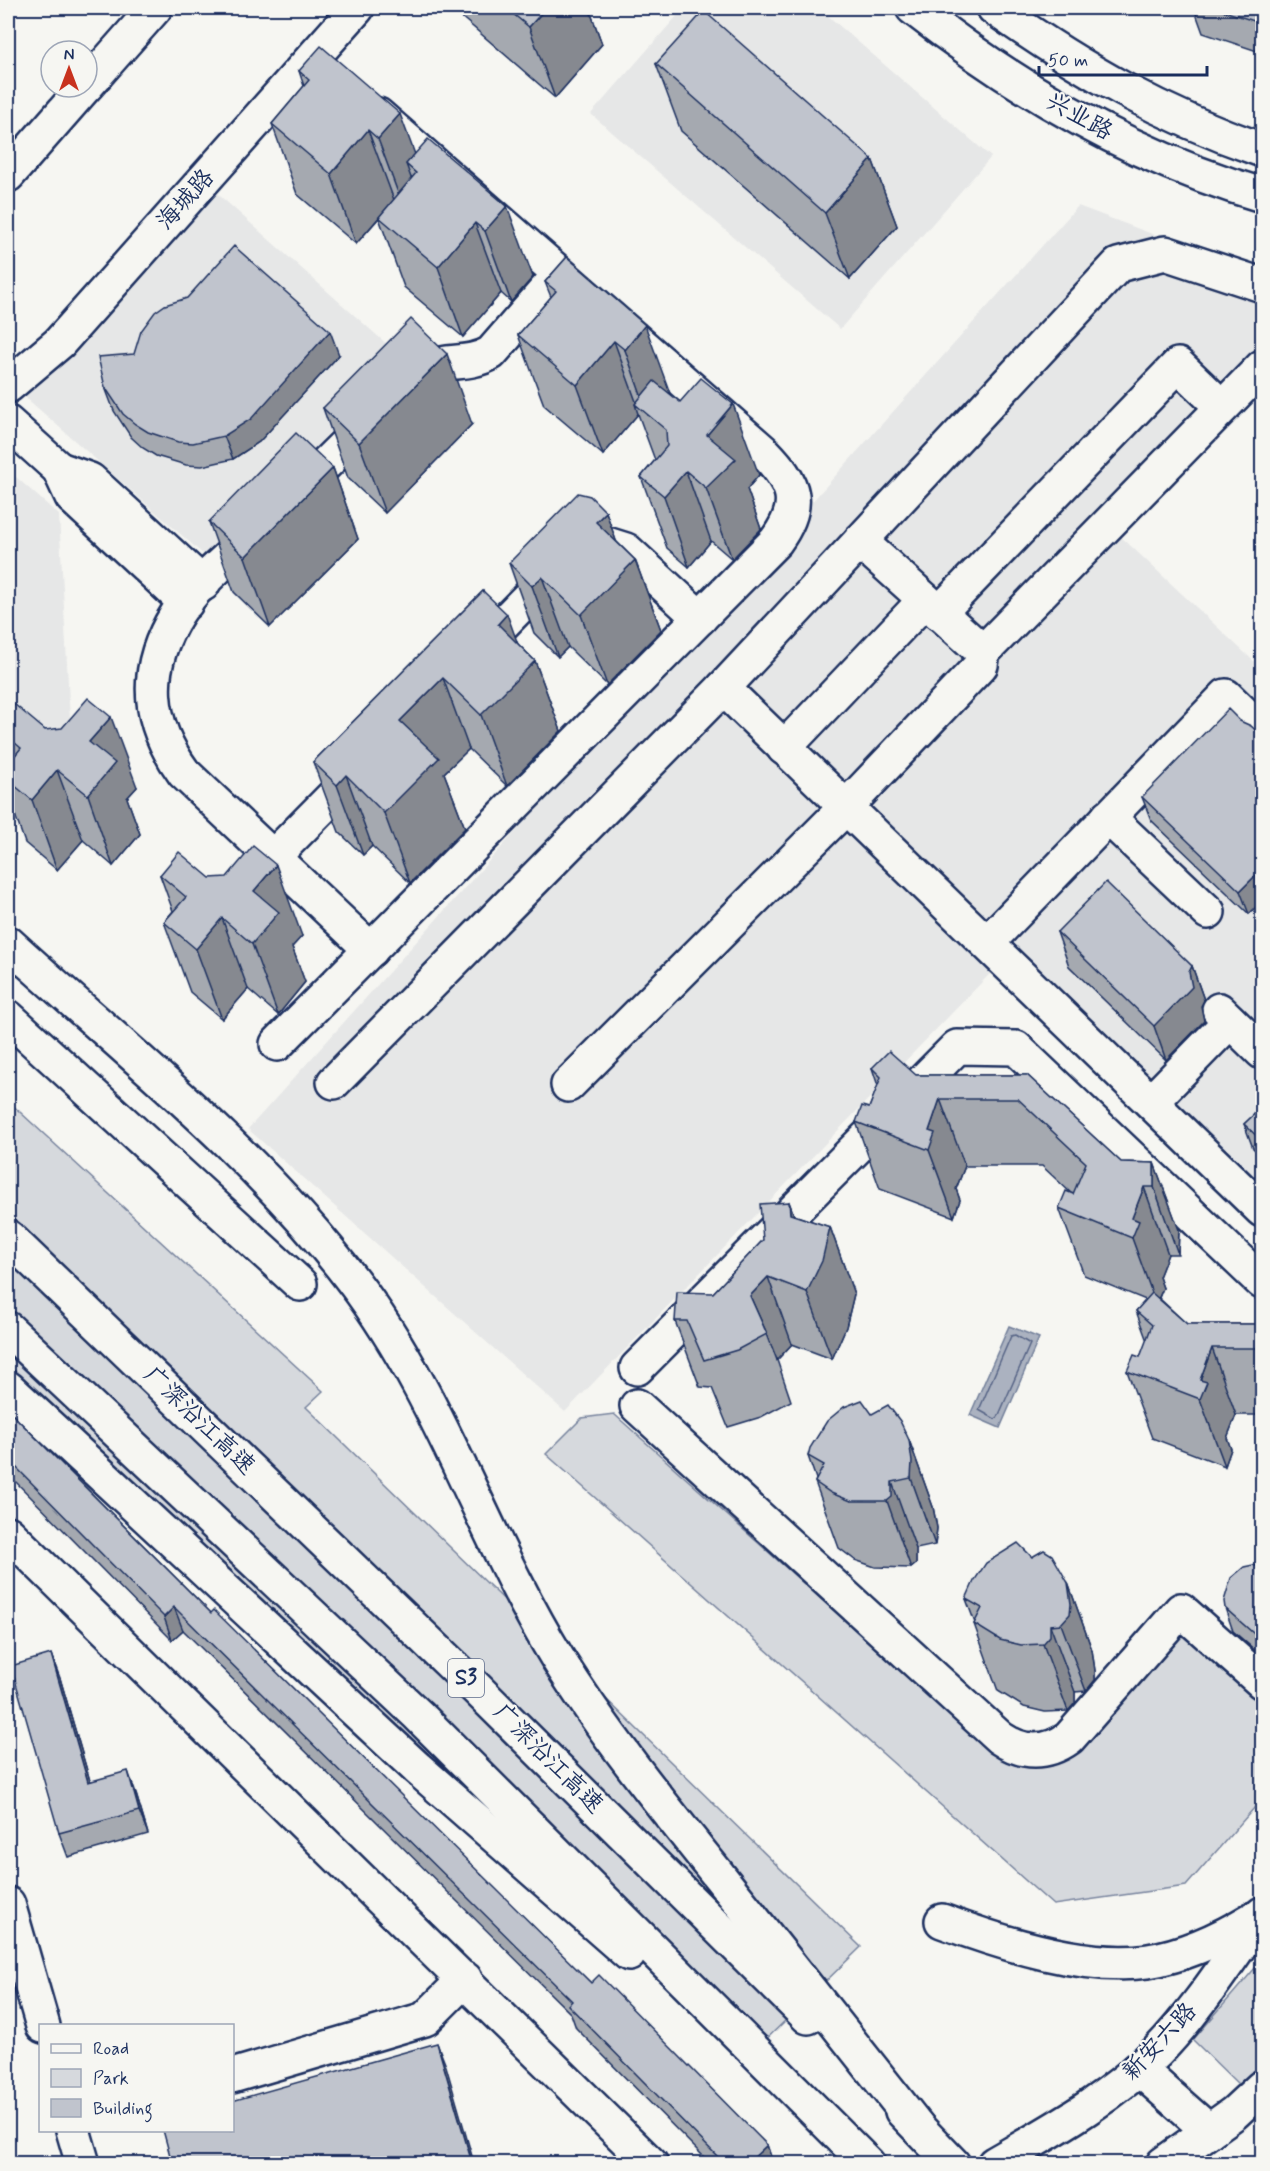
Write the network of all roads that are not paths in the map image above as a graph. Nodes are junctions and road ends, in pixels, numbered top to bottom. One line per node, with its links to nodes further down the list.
1 (155, 8): 6 (main road)
2 (357, 8): 5 (main road, 海城路)
3 (913, 8): 10 (main road, 兴业路)
4 (994, 8): 8 (main road, 兴业路)
5 (312, 58): 11 (main road); 14 (main road, 海城路)
6 (99, 71)
7 (75, 99): 9 (main road)
8 (1263, 150)
9 (8, 175)
10 (1263, 195)
11 (559, 275): 18 (main road); 20 (main road)
12 (1263, 285): 17 (main road)
13 (1263, 367): 15 (main road)
14 (8, 386)
15 (1222, 407): 19 (main road); 21 (main road)
16 (8, 423): 18 (main road)
17 (860, 541): 19 (main road); 23 (main road)
18 (194, 593): 29 (main road)
19 (932, 606): 21 (main road); 26 (main road)
20 (700, 618): 22 (main road); 33 (main road)
21 (983, 652): 27 (main road)
22 (457, 670)
23 (723, 688): 26 (main road); 37 (main road)
24 (1263, 731): 28 (main road)
25 (382, 747): 29 (main road)
26 (784, 748): 27 (main road)
27 (846, 807): 32 (main road); 38 (main road)
28 (1108, 817): 30 (main road); 32 (main road)
29 (273, 857): 33 (main road)
30 (1208, 912)
31 (8, 943): 58 (main road)
32 (987, 943): 39 (main road)
33 (371, 950): 35 (main road)
34 (8, 1017): 43 (main road)
35 (277, 1044)
36 (1263, 1052): 39 (main road)
37 (334, 1082)
38 (568, 1085)
39 (1151, 1102): 40 (main road)
40 (1263, 1210)
41 (8, 1237): 58 (main road, 广深沿江高速 / S3)
42 (1258, 1269): 45 (main road)
43 (300, 1284)
44 (8, 1329): 63 (main road, S3)
45 (637, 1368)
46 (8, 1388): 63 (main road)
47 (637, 1406): 49 (main road)
48 (8, 1533): 53 (main road)
49 (1263, 1682)
50 (8, 1904): 54 (main road)
51 (1263, 1913): 52 (main road); 55 (main road, 新安六路)
52 (942, 1921)
53 (465, 1978): 56 (main road); 62 (main road)
54 (43, 2024)
55 (1139, 2069): 59 (main road); 65 (main road, 新安六路)
56 (234, 2075)
57 (1263, 2088): 59 (main road)
58 (917, 2126): 64 (main road, 广深沿江高速 / S3)
59 (1209, 2131): 66 (main road)
60 (74, 2132): 61 (main road)
61 (83, 2163)
62 (651, 2163)
63 (868, 2163)
64 (953, 2163)
65 (994, 2163)
66 (1163, 2163)

